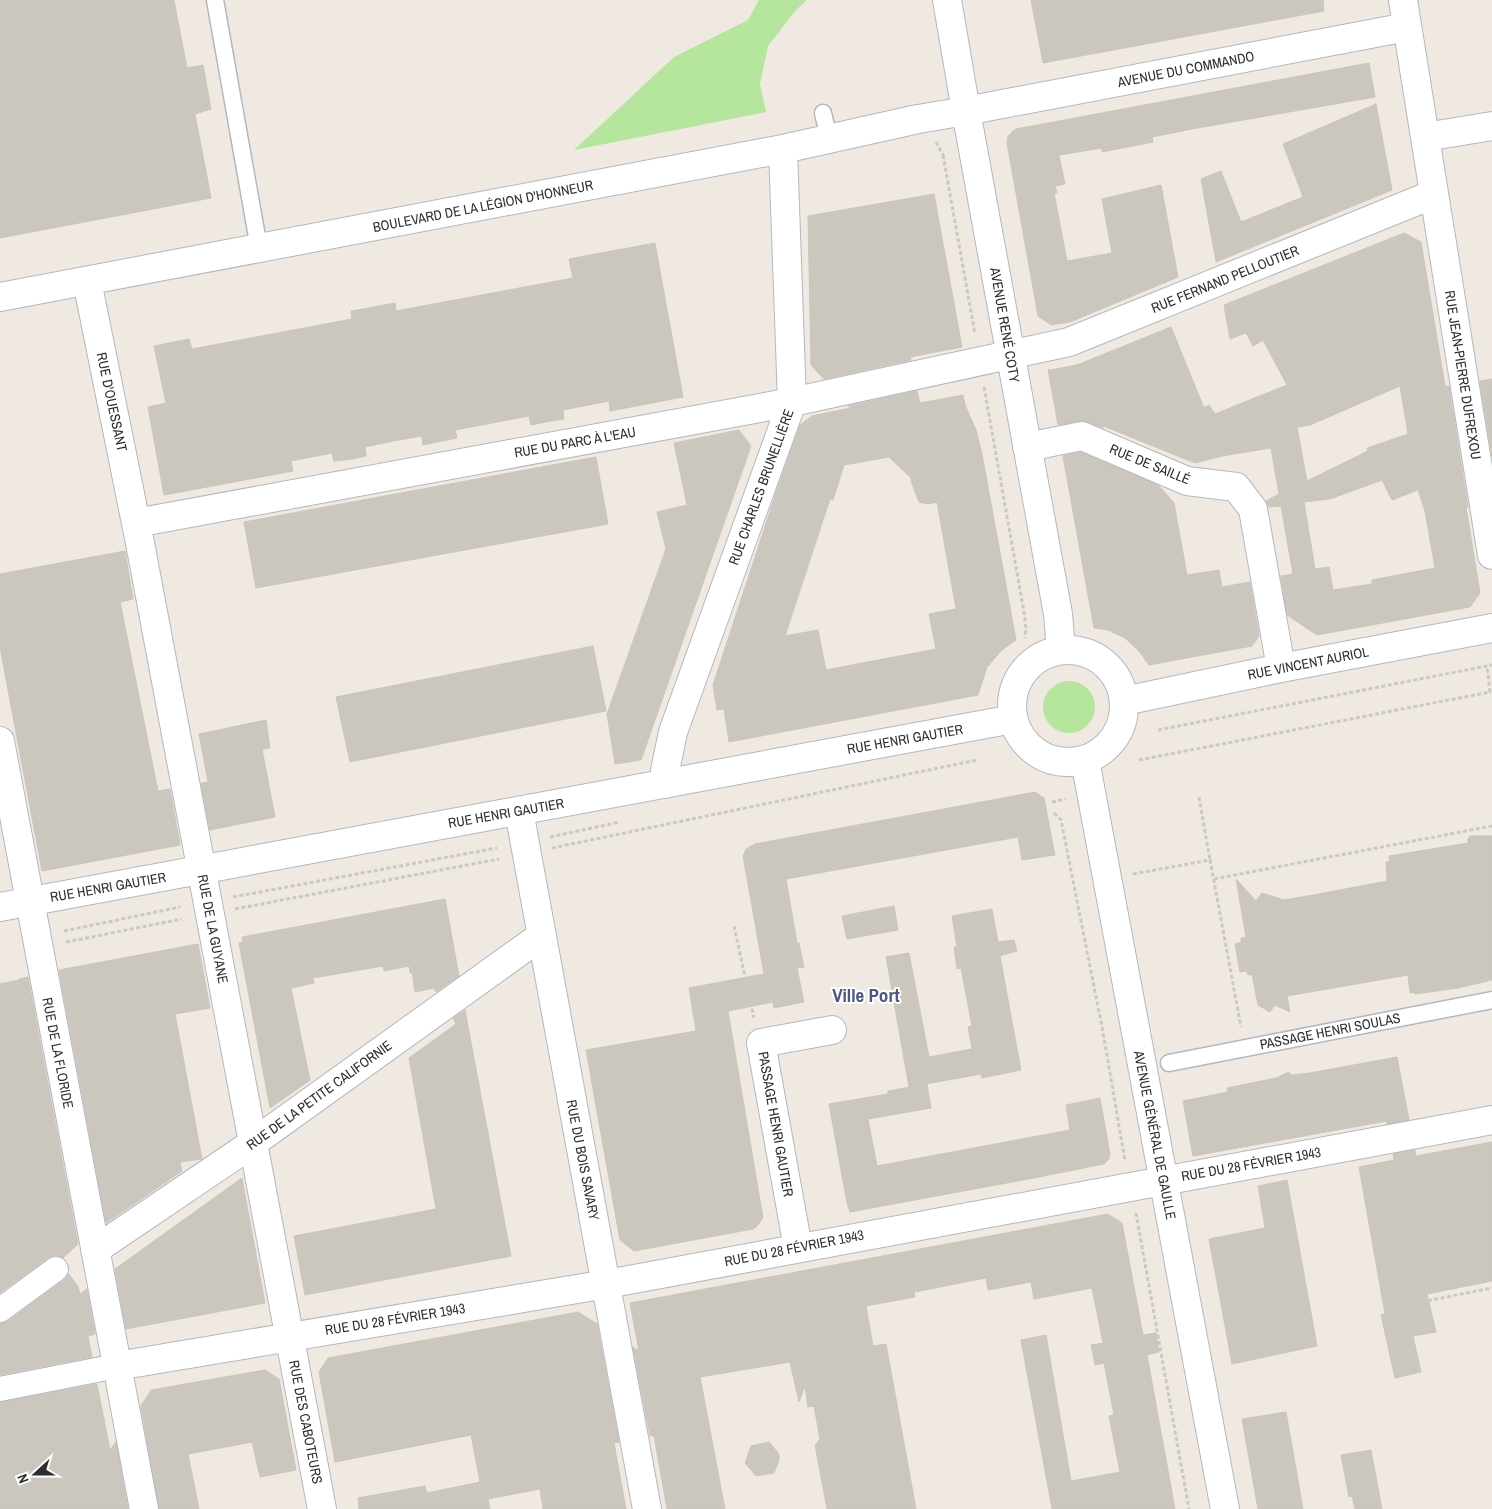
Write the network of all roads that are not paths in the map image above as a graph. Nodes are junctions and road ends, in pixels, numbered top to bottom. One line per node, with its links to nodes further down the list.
1 (215, 0): 12 (lane)
2 (947, 0): 5 (street, AVENUE RENÉ COTY)
3 (1403, 0): 4 (street, RUE JEAN-PIERRE DUFREXOU)
4 (1407, 27): 5 (street, AVENUE DU COMMANDO); 8 (street, RUE JEAN-PIERRE DUFREXOU)
5 (966, 111): 9 (street, BOULEVARD DE LA LÉGION D'HONNEUR); 15 (street, AVENUE RENÉ COTY)
6 (823, 113): 9 (lane)
7 (1492, 126): 8 (street)
8 (1425, 137): 11 (street, RUE JEAN-PIERRE DUFREXOU)
9 (829, 139): 10 (street, BOULEVARD DE LA LÉGION D'HONNEUR)
10 (783, 149): 12 (street, BOULEVARD DE LA LÉGION D'HONNEUR); 16 (street, RUE CHARLES BRUNELLIÈRE)
11 (1434, 194): 15 (street, RUE FERNAND PELLOUTIER); 19 (street, RUE JEAN-PIERRE DUFREXOU)
12 (259, 248): 13 (street, BOULEVARD DE LA LÉGION D'HONNEUR)
13 (87, 282): 14 (street, BOULEVARD DE LA LÉGION D'HONNEUR); 18 (street, RUE D'OUESSANT)
14 (0, 297)
15 (1012, 355): 16 (street, RUE DU PARC À L'EAU); 17 (street, AVENUE RENÉ COTY)
16 (792, 402): 18 (street, RUE DU PARC À L'EAU); 27 (street, RUE CHARLES BRUNELLIÈRE)
17 (1027, 447): 21 (street, AVENUE RENÉ COTY); 22 (street, RUE DE SAILLÉ)
18 (136, 523): 29 (street, RUE DE LA GUYANE)
19 (1492, 555)
20 (1492, 628): 22 (street, RUE VINCENT AURIOL)
21 (1061, 650): 23 (street); 24 (street)
22 (1281, 668): 23 (street, RUE VINCENT AURIOL)
23 (1124, 701): 26 (street)
24 (1013, 719): 26 (street); 27 (street, RUE HENRI GAUTIER)
25 (0, 741): 30 (street, RUE DE LA FLORIDE)
26 (1085, 760): 38 (street, AVENUE GÉNÉRAL DE GAULLE)
27 (664, 784): 28 (street, RUE HENRI GAUTIER)
28 (519, 810): 29 (street, RUE HENRI GAUTIER); 32 (street, RUE DU BOIS SAVARY)
29 (202, 869): 30 (street, RUE HENRI GAUTIER); 37 (street, RUE DE LA GUYANE)
30 (30, 901): 31 (street, RUE HENRI GAUTIER); 40 (street, RUE DE LA FLORIDE)
31 (0, 907)
32 (541, 936): 37 (street, RUE DE LA PETITE CALIFORNIE); 42 (street, RUE DU BOIS SAVARY)
33 (1492, 1000): 35 (lane, PASSAGE HENRI SOULAS)
34 (832, 1030): 39 (street, PASSAGE HENRI GAUTIER)
35 (1169, 1062)
36 (1492, 1120): 38 (street, RUE DU 28 FÉVRIER 1943)
37 (254, 1143): 40 (street, RUE DE LA PETITE CALIFORNIE); 44 (street, RUE DE LA GUYANE)
38 (1164, 1180): 39 (street, RUE DU 28 FÉVRIER 1943); 50 (street, AVENUE GÉNÉRAL DE GAULLE)
39 (798, 1248): 42 (street, RUE DU 28 FÉVRIER 1943)
40 (95, 1250): 45 (street, RUE DE LA FLORIDE)
41 (56, 1269): 43 (street)
42 (607, 1284): 44 (street, RUE DU 28 FÉVRIER 1943); 49 (street, RUE DU BOIS SAVARY)
43 (0, 1310)
44 (290, 1336): 45 (street, RUE DU 28 FÉVRIER 1943); 48 (street, RUE DES CABOTEURS)
45 (106, 1368): 46 (street); 47 (street, RUE DE LA FLORIDE)
46 (0, 1389)
47 (144, 1509)
48 (322, 1509)
49 (647, 1509)
50 (1225, 1509)

